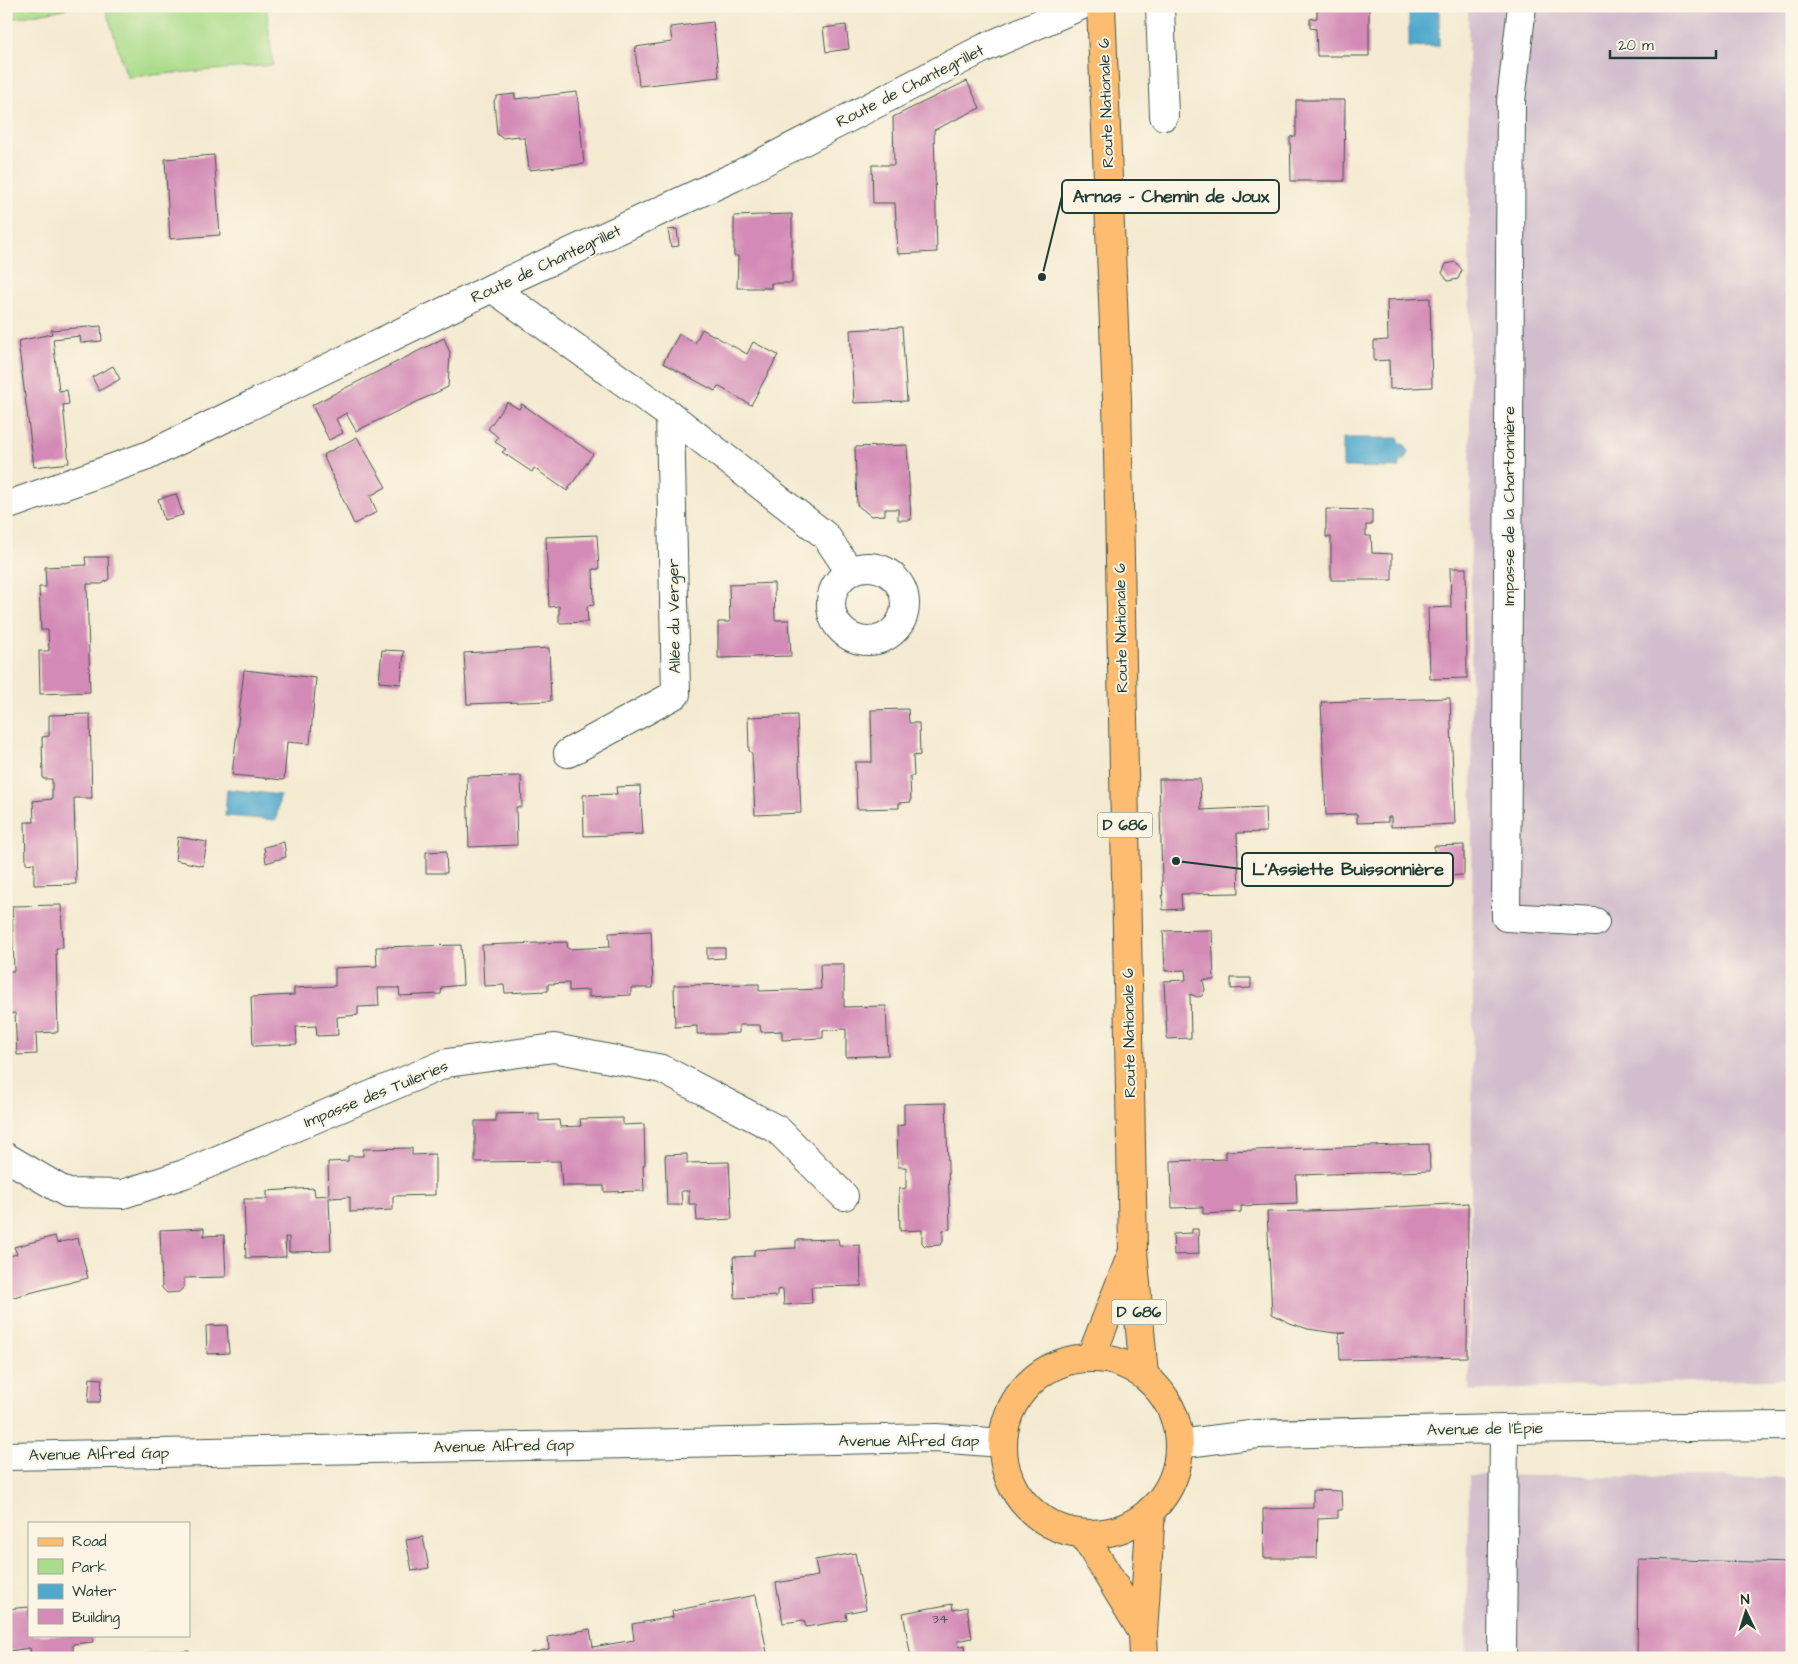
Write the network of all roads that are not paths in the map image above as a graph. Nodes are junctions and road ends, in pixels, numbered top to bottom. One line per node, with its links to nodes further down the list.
1 (1080, 6): 6 (street, Route de Chantegrillet)
2 (1102, 6): 14 (main road, Route Nationale 6 / D 686)
3 (1160, 6): 5 (street)
4 (1522, 6): 11 (street, Impasse de la Chartonnière)
5 (1164, 116)
6 (492, 288): 7 (street); 8 (street, Route de Chantegrillet)
7 (670, 415): 9 (street); 10 (street, Allée du Verger)
8 (6, 506)
9 (850, 572)
10 (568, 753)
11 (1595, 922)
12 (6, 1157): 13 (street, Impasse des Tuileries)
13 (844, 1196)
14 (1134, 1250): 15 (main road, Route Nationale 6 / D 686); 16 (main road, Route Nationale 6 / D 686)
15 (1091, 1357): 16 (main road); 19 (main road)
16 (1144, 1375): 20 (main road)
17 (1792, 1426): 18 (street, Avenue de l'Épie)
18 (1504, 1429): 20 (street, Avenue de l'Épie); 25 (street)
19 (1002, 1443): 21 (street, Avenue Alfred Gap); 23 (main road)
20 (1179, 1444): 22 (main road)
21 (6, 1456)
22 (1151, 1510): 23 (main road); 24 (main road)
23 (1083, 1534): 24 (main road)
24 (1144, 1645)
25 (1502, 1658)

